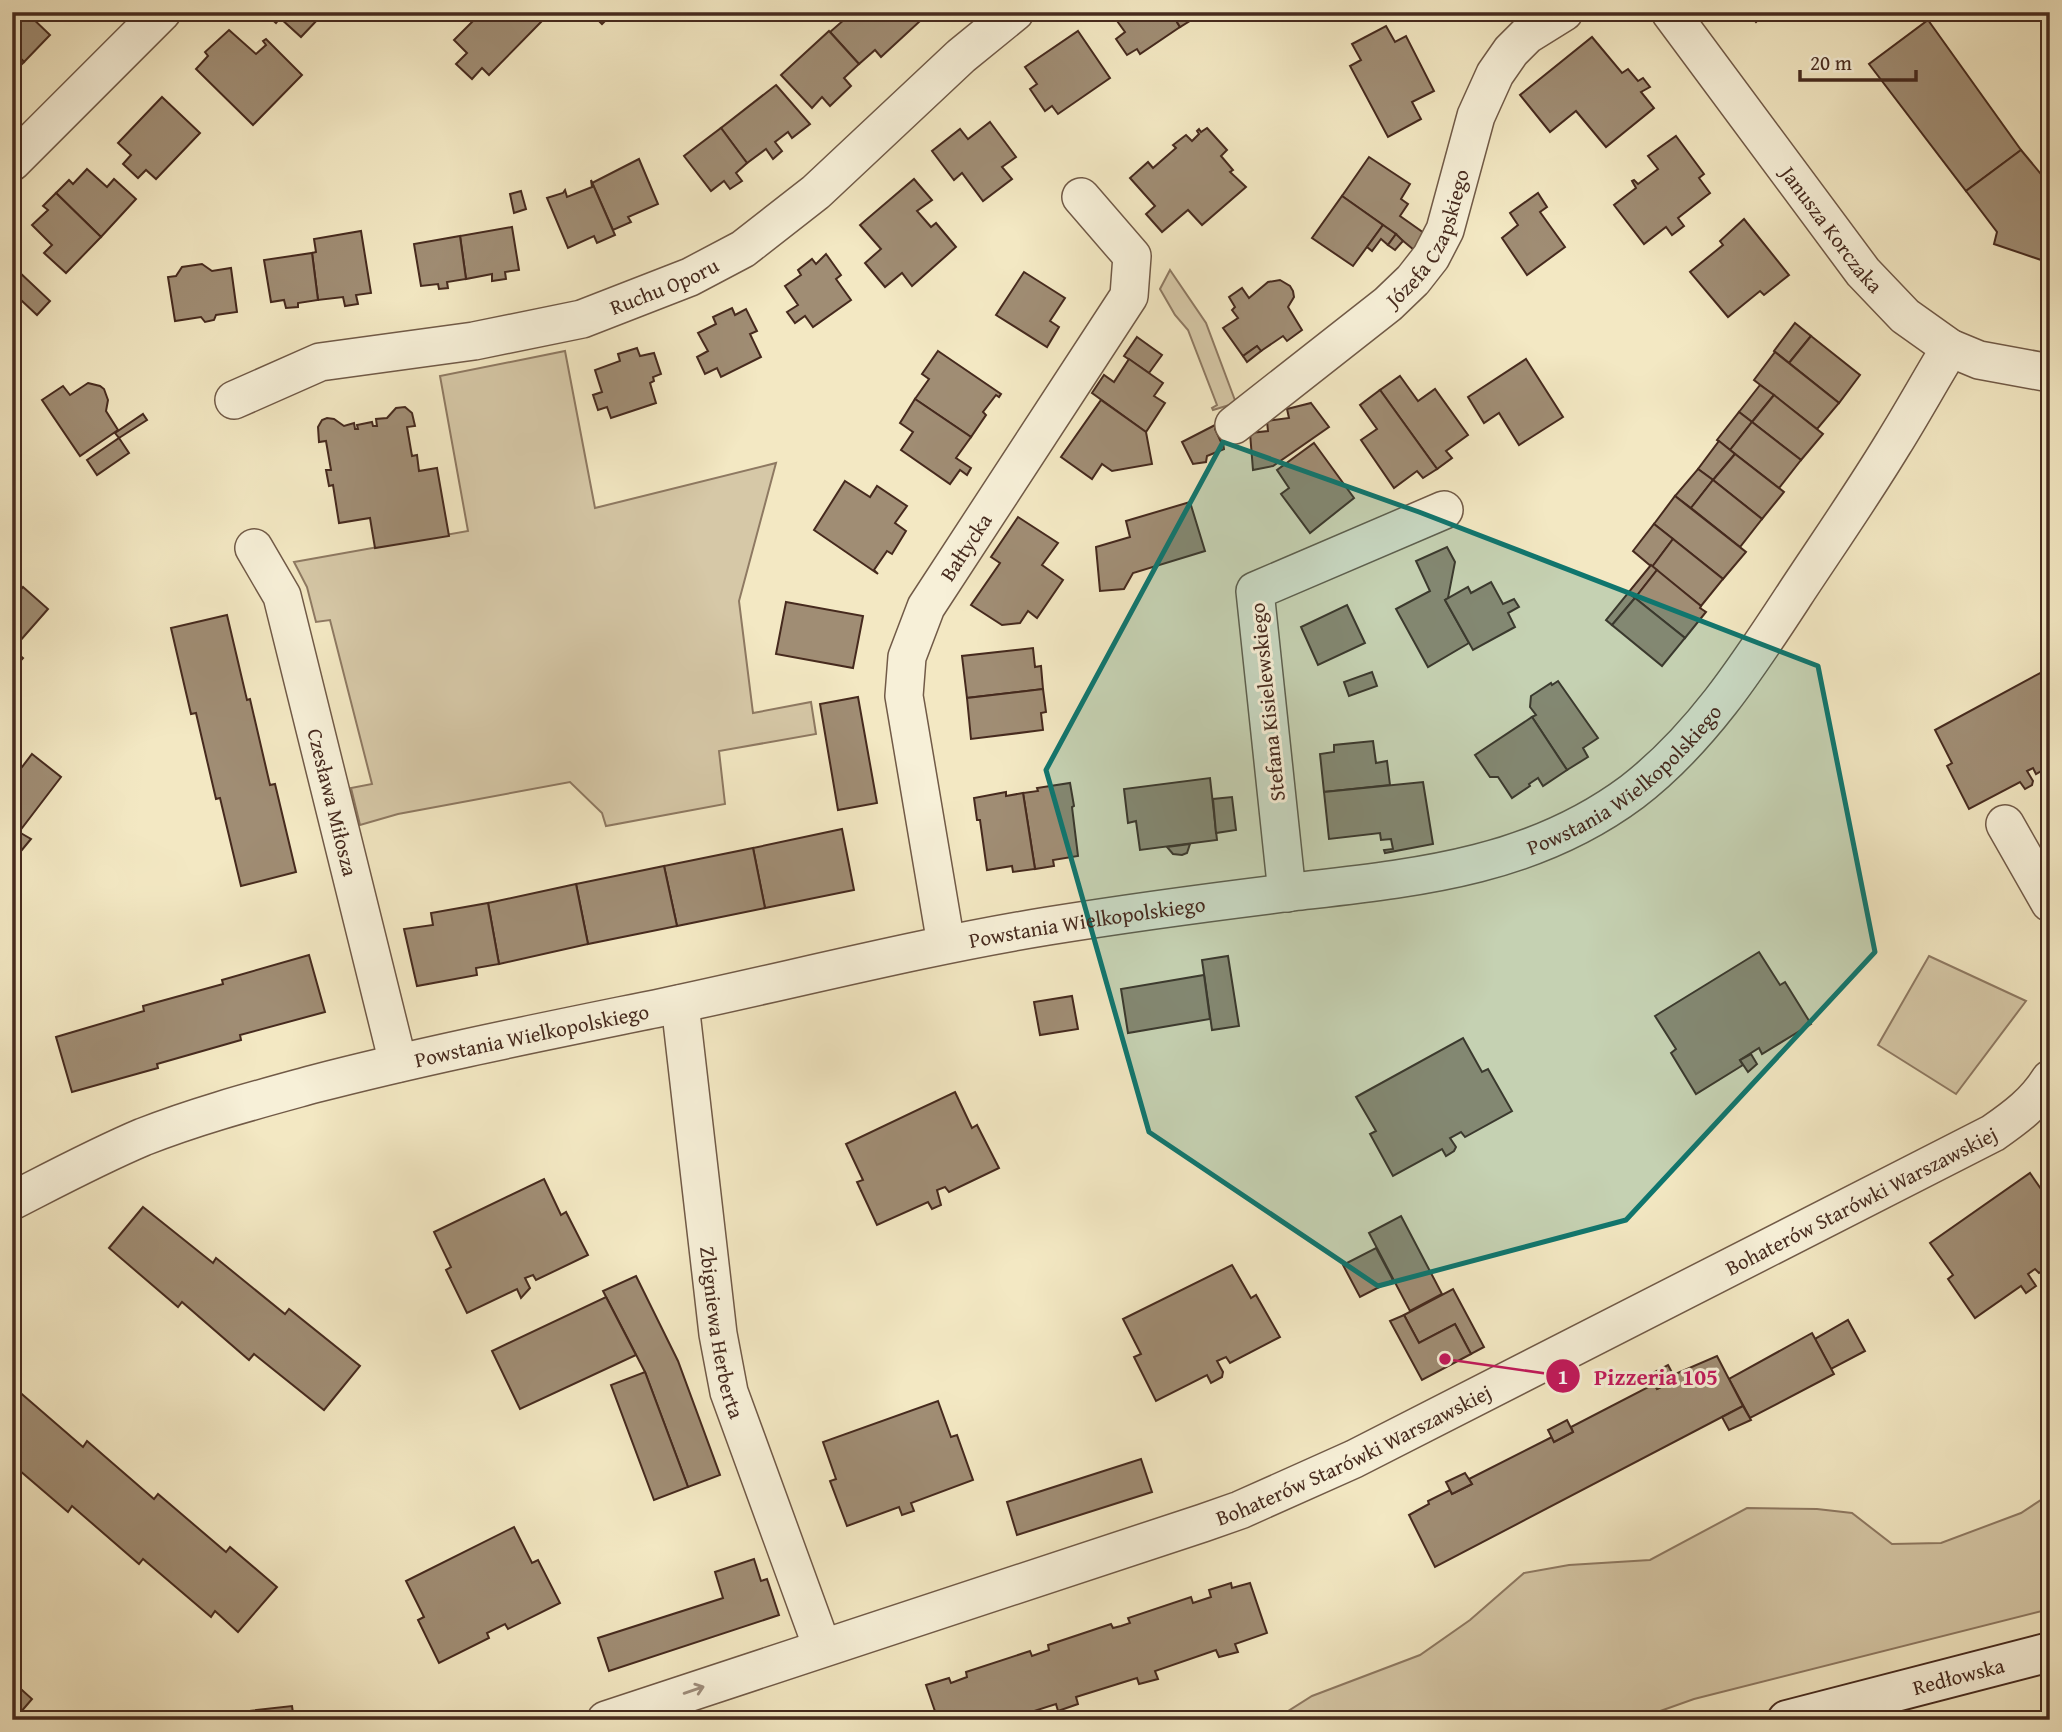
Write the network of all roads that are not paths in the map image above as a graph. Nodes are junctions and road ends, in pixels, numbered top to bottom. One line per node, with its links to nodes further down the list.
1 (162, 12): 5 (street)
2 (1015, 12): 9 (street, Ruchu Oporu)
3 (1564, 12): 10 (street, Józefa Czapskiego)
4 (1670, 12): 7 (street, Janusza Korczaka)
5 (12, 162)
6 (1081, 197): 16 (street, Bałtycka)
7 (1950, 348): 8 (street, Janusza Korczaka); 14 (street, Powstania Wielkopolskiego)
8 (2050, 373)
9 (234, 400)
10 (1234, 425)
11 (1444, 510): 14 (street, Stefana Kisielewskiego)
12 (254, 548): 18 (street, Czesława Miłosza)
13 (2005, 824): 15 (street)
14 (1287, 893): 16 (street, Powstania Wielkopolskiego)
15 (2050, 903)
16 (946, 944): 17 (street, Powstania Wielkopolskiego)
17 (680, 1004): 18 (street, Powstania Wielkopolskiego); 21 (street, Zbigniewa Herberta)
18 (398, 1063): 20 (street, Powstania Wielkopolskiego)
19 (2050, 1079): 21 (street, Bohaterów Starówki Warszawskiej)
20 (12, 1201)
21 (822, 1647): 23 (street, Bohaterów Starówki Warszawskiej, one-way to 21)
22 (2050, 1652): 24 (street, Redłowska)
23 (606, 1720)
24 (1787, 1720)

